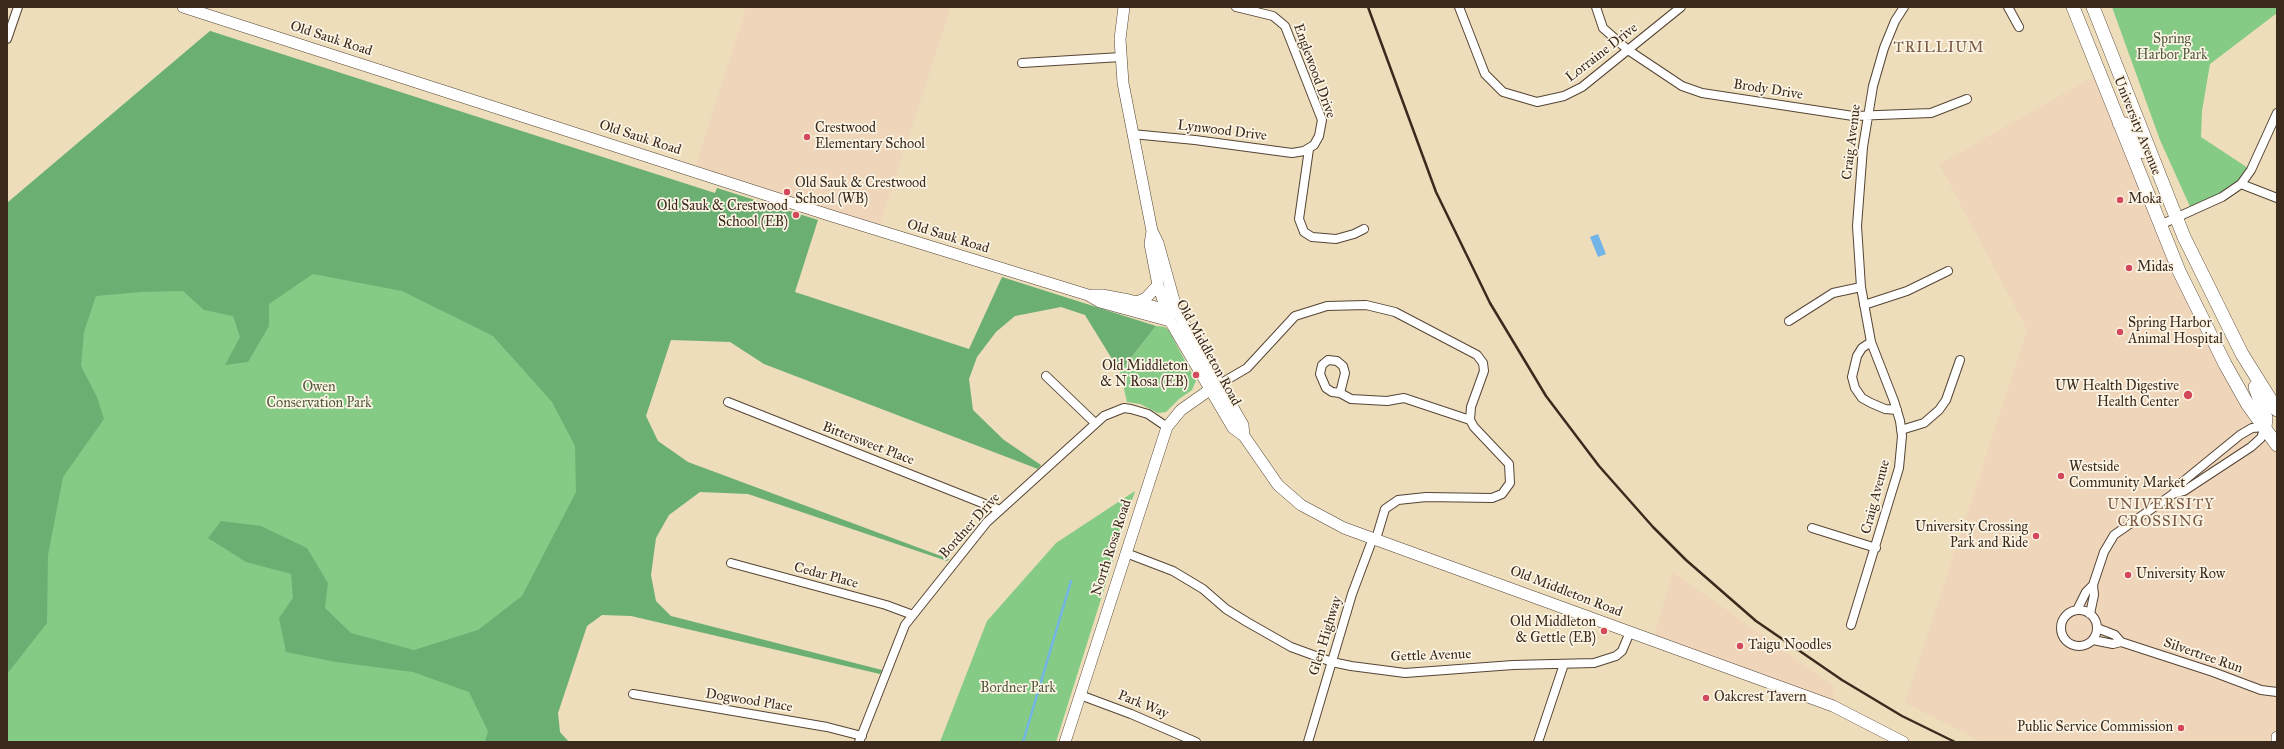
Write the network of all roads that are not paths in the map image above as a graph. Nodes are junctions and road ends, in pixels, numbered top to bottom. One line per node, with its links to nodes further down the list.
1 (18, 7): 13 (street)
2 (183, 7): 34 (street, Old Sauk Road)
3 (1124, 7): 15 (street, Old Middleton Road)
4 (1236, 7): 22 (street, Englewood Drive)
5 (1459, 7): 14 (street, Lorraine Drive)
6 (1596, 7): 14 (street, Brody Drive)
7 (1681, 7): 14 (street, Lorraine Drive)
8 (1904, 7): 19 (street, Craig Avenue)
9 (2008, 7): 12 (street)
10 (2073, 7): 20 (main road, University Avenue)
11 (2093, 7): 23 (main road, University Avenue)
12 (2018, 27)
13 (7, 39)
14 (1628, 50): 19 (street, Brody Drive)
15 (1121, 57): 16 (street); 21 (street, Old Middleton Road)
16 (1022, 63)
17 (1967, 99): 19 (street, Brody Drive)
18 (2277, 113): 24 (street)
19 (1867, 115): 33 (street, Craig Avenue)
20 (2119, 123): 23 (main road); 27 (main road, University Avenue)
21 (1132, 134): 22 (street, Lynwood Drive); 29 (street, Old Middleton Road)
22 (1309, 149): 28 (street)
23 (2162, 180): 26 (main road, University Avenue)
24 (2241, 184): 25 (street); 26 (street)
25 (2277, 198)
26 (2176, 219): 27 (street); 39 (main road, University Avenue)
27 (2160, 225): 31 (main road, University Avenue)
28 (1364, 229)
29 (1152, 231): 32 (street, Old Middleton Road); 38 (street, Old Middleton Road)
30 (1948, 270): 36 (street)
31 (2179, 271): 39 (main road); 54 (main road, University Avenue)
32 (1158, 285): 35 (street); 37 (street, Old Middleton Road)
33 (1861, 287): 36 (street, Craig Avenue); 40 (street)
34 (1088, 295): 35 (street, Old Sauk Road); 41 (street, Old Sauk Road)
35 (1137, 302): 37 (street, Old Sauk Road)
36 (1864, 305): 42 (street, Craig Avenue)
37 (1165, 311): 38 (street, Old Sauk Road); 41 (street, Old Middleton Road)
38 (1177, 311): 41 (street); 46 (street, Old Middleton Road)
39 (2222, 314): 43 (main road, University Avenue)
40 (1789, 321)
41 (1170, 322): 46 (street, Old Middleton Road)
42 (1871, 342): 49 (street, Craig Avenue); 49 (street)
43 (2242, 354): 50 (main road, University Avenue); 54 (main road)
44 (1960, 360): 55 (street)
45 (1046, 376): 52 (street)
46 (1214, 387): 51 (street); 53 (street, North Rosa Road); 60 (street, Old Middleton Road)
47 (1340, 393): 51 (street)
48 (728, 402): 58 (street, Bittersweet Place)
49 (1897, 410): 55 (street, Craig Avenue)
50 (2277, 410)
51 (1470, 420): 60 (street, Glen Highway)
52 (1095, 423): 53 (street, Bordner Drive); 58 (street, Bordner Drive)
53 (1167, 427): 62 (street, North Rosa Road)
54 (2271, 429): 56 (main road, University Avenue); 57 (street); 57 (street)
55 (1901, 430): 61 (street, Craig Avenue)
56 (2277, 445)
57 (2172, 494): 64 (street)
58 (1000, 510): 67 (street, Bordner Drive)
59 (1812, 528): 61 (street, Craig Avenue)
60 (1374, 538): 70 (street, Old Middleton Road); 73 (street, Glen Highway)
61 (1876, 548): 68 (street, Craig Avenue)
62 (1126, 554): 73 (street, Gettle Avenue); 77 (street, North Rosa Road)
63 (731, 563): 67 (street, Cedar Place)
64 (2093, 585): 65 (street); 66 (street)
65 (2077, 610): 66 (street); 71 (street)
66 (2090, 614): 69 (street)
67 (913, 615): 79 (street, Bordner Drive)
68 (1851, 625)
69 (2097, 628): 71 (street); 72 (street, Silvertree Run)
70 (1630, 632): 74 (street, Gettle Avenue); 84 (street, Old Middleton Road)
71 (2093, 640): 72 (street, Silvertree Run)
72 (2121, 642): 75 (street, Silvertree Run)
73 (1332, 662): 74 (street, Gettle Avenue); 82 (street, Glen Highway)
74 (1564, 664): 83 (street)
75 (2277, 692)
76 (632, 694): 79 (street, Dogwood Place)
77 (1080, 695): 80 (street, North Rosa Road); 81 (street, Park Way)
78 (2277, 737): 85 (street)
79 (860, 739)
80 (1065, 742)
81 (1196, 742)
82 (1308, 742)
83 (1538, 742)
84 (1903, 742)
85 (2277, 742)

